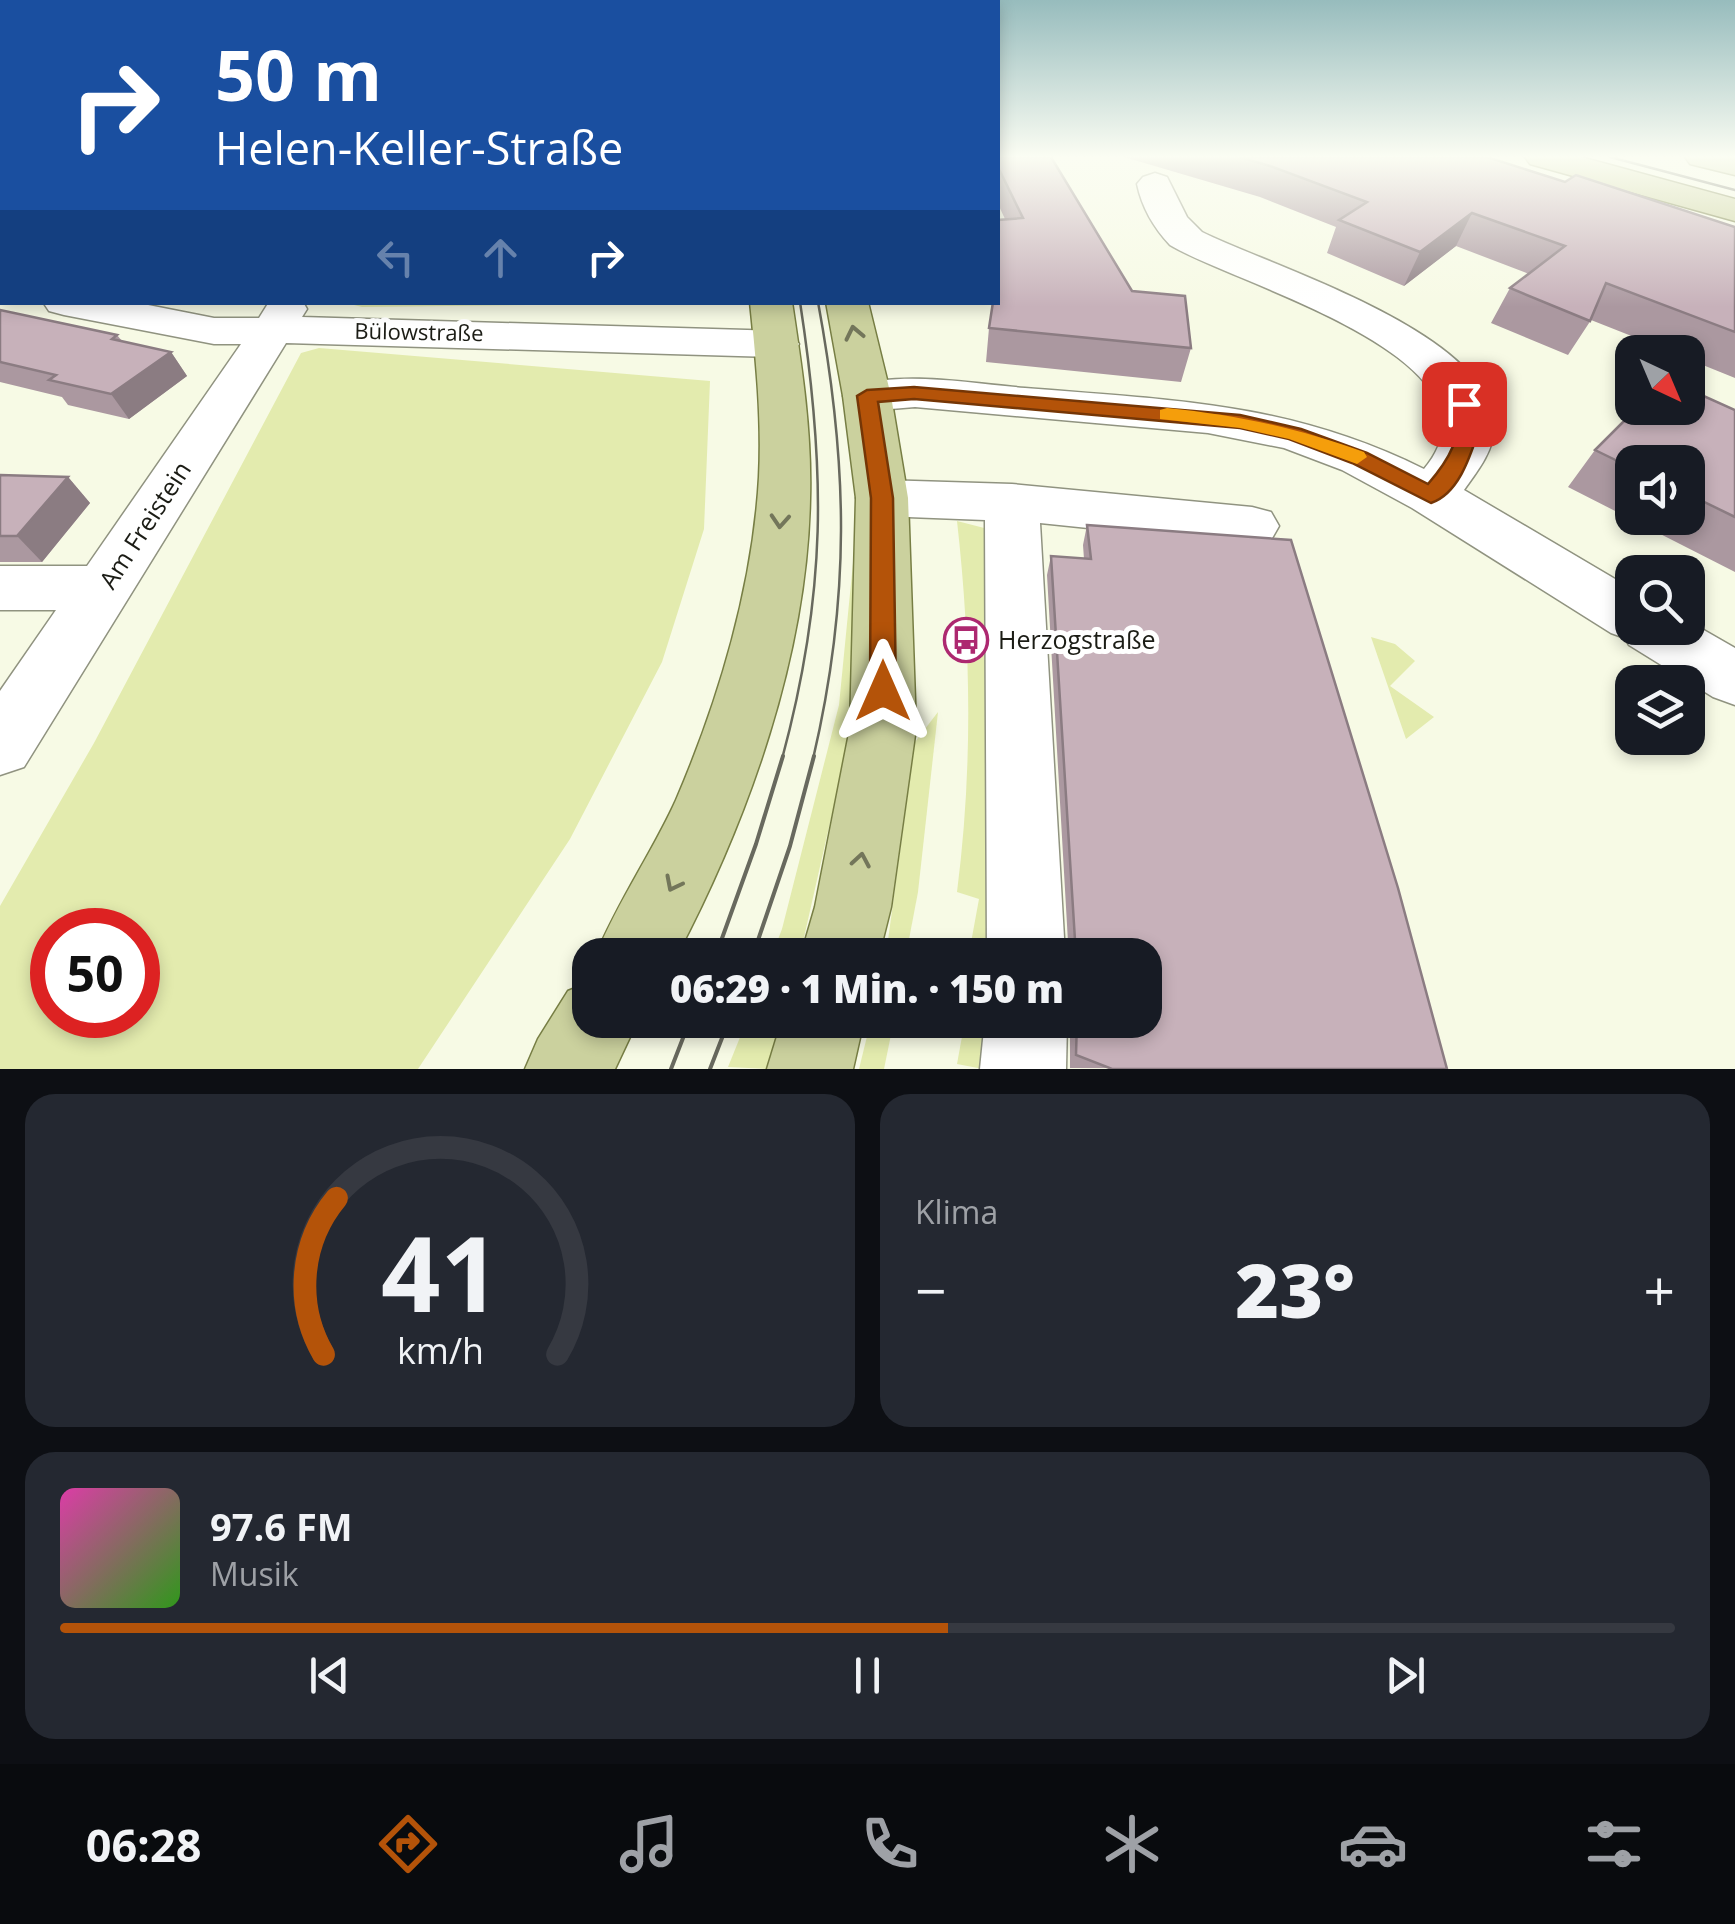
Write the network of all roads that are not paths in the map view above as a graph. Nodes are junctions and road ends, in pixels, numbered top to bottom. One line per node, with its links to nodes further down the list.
1 (1163, 207): 7 (street)
2 (78, 305): 4 (street, Bülowstraße)
3 (848, 305): 6 (main road, one-way to 3)
4 (281, 317): 5 (street, Bülowstraße); 12 (street, Am Freistein)
5 (774, 323): 17 (main road, one-way to 17)
6 (867, 396): 7 (street); 8 (main road)
7 (1431, 495): 13 (street)
8 (882, 498): 9 (street); 18 (main road, one-way to 8)
9 (1012, 502): 10 (street); 19 (street)
10 (1252, 526)
11 (0, 588): 12 (street)
12 (104, 588): 16 (street, Am Freistein)
13 (1615, 607)
14 (1678, 645): 15 (street)
15 (1735, 679)
16 (0, 746)
17 (644, 938)
18 (844, 938)
19 (1025, 938)
20 (586, 1038): 23 (main road)
21 (818, 1038): 24 (main road)
22 (1025, 1038): 25 (street)
23 (568, 1069)
24 (810, 1069)
25 (1023, 1069)

